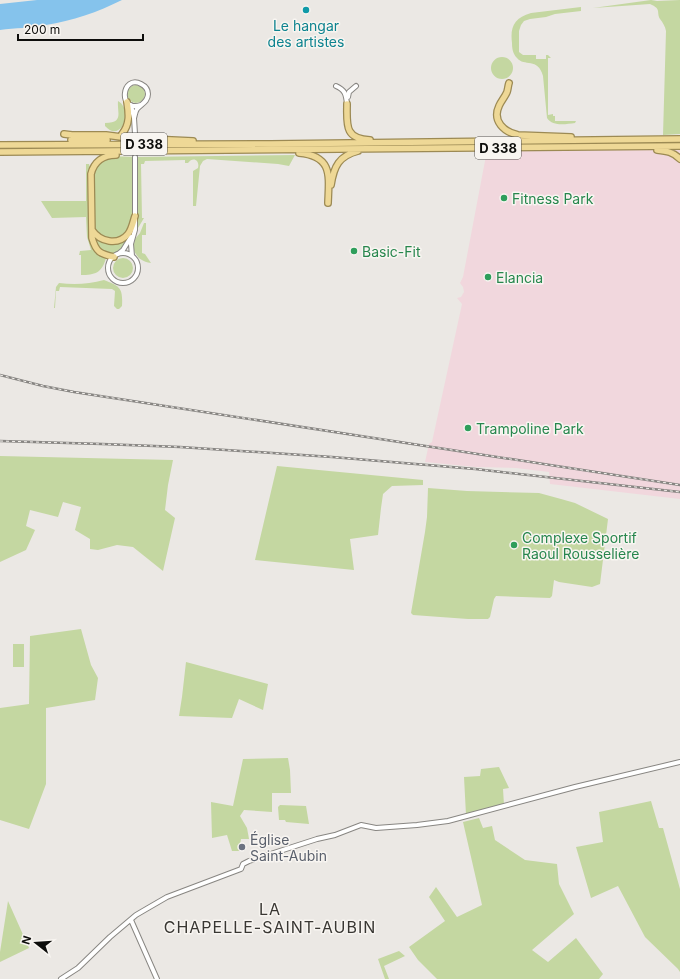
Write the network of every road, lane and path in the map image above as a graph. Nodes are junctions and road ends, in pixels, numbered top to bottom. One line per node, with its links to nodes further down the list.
1 (509, 83): 13 (highway)
2 (336, 86): 5 (street)
3 (356, 86): 5 (street)
4 (129, 104): 6 (street); 6 (street); 7 (street); 9 (highway)
5 (347, 104): 14 (highway)
6 (141, 105): 7 (street)
7 (134, 118): 10 (street)
8 (64, 134): 17 (highway)
9 (122, 134)
10 (135, 134)
11 (680, 139): 13 (highway, D 338)
12 (108, 140): 16 (highway)
13 (621, 140): 14 (highway, D 338)
14 (438, 143): 17 (highway, D 338)
15 (0, 144): 16 (highway, D 338)
16 (16, 144): 17 (highway, D 338)
17 (271, 144)
18 (632, 147): 19 (highway, D 338); 20 (highway, D 338); 25 (highway)
19 (679, 147)
20 (364, 149): 21 (highway, D 338); 21 (highway)
21 (249, 150): 23 (highway, D 338)
22 (0, 152): 23 (highway, D 338)
23 (145, 152): 28 (highway)
24 (135, 157): 26 (street)
25 (680, 159)
26 (135, 216): 27 (street); 28 (highway)
27 (135, 225): 29 (street); 30 (street)
28 (92, 229): 29 (highway)
29 (116, 255): 30 (street); 30 (street)
30 (132, 256)
31 (680, 762): 32 (street)
32 (131, 920): 33 (street); 34 (street)
33 (61, 979)
34 (156, 979)

